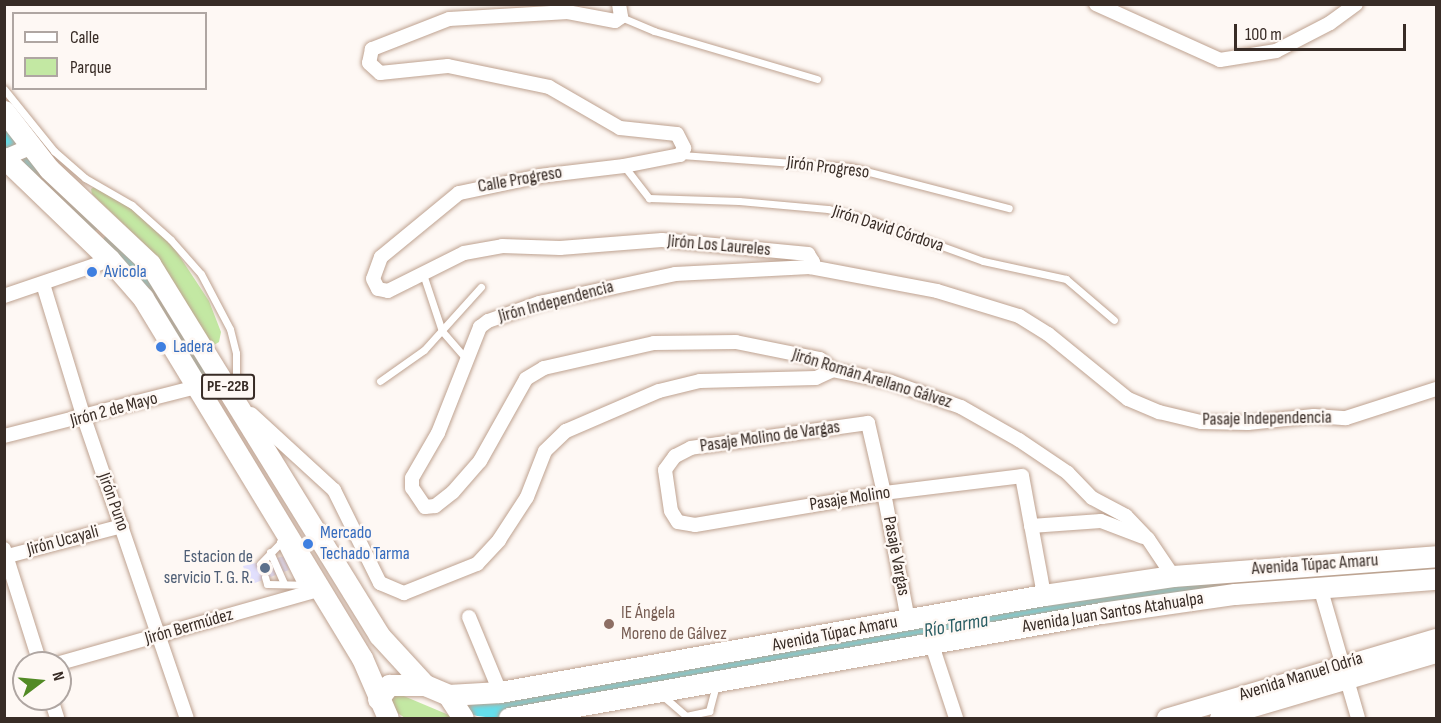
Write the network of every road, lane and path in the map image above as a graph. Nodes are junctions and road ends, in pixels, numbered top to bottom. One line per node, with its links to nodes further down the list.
1 (1096, 4): 2 (street)
2 (1356, 4)
3 (620, 11): 4 (lane); 8 (street)
4 (817, 79)
5 (4, 89): 26 (lane)
6 (4, 111): 7 (highway, PE-22B)
7 (15, 153): 11 (highway, PE-22B); 22 (highway, PE-22B)
8 (680, 155): 9 (street, Calle Progreso); 10 (lane, Jirón Progreso)
9 (624, 166): 16 (street, Calle Progreso); 18 (lane, Jirón David Córdova)
10 (1009, 208)
11 (110, 260): 14 (street); 24 (highway, PE-22B)
12 (810, 267): 13 (street, Jirón Los Laureles); 20 (street, Jirón Independencia); 25 (street, Pasaje Independencia)
13 (424, 277): 16 (street, Jirón Los Laureles); 19 (lane)
14 (43, 284): 17 (street); 27 (street, Jirón Puno)
15 (481, 287): 19 (lane)
16 (378, 289)
17 (4, 296)
18 (1114, 320)
19 (442, 330): 20 (lane); 23 (lane)
20 (466, 359): 30 (street, Jirón Independencia)
21 (833, 370): 26 (street); 30 (street, Jirón Román Arellano Gálvez); 35 (street, Jirón Román Arellano Gálvez)
22 (224, 381): 24 (street, Jirón 2 de Mayo); 26 (highway, PE-22B)
23 (380, 381)
24 (198, 387): 27 (street, Jirón 2 de Mayo); 36 (highway, PE-22B)
25 (1437, 389)
26 (235, 399): 58 (highway, PE-22B)
27 (84, 418): 29 (street, Jirón 2 de Mayo); 33 (street, Jirón Puno)
28 (868, 423): 31 (street, Pasaje Vargas); 32 (street, Pasaje Molino de Vargas)
29 (4, 436)
30 (412, 488)
31 (884, 493): 32 (street, Pasaje Molino); 34 (street, Pasaje Molino); 49 (street, Pasaje Vargas)
32 (678, 522)
33 (122, 526): 38 (street, Jirón Ucayali); 50 (street, Jirón Puno)
34 (1030, 526): 35 (street); 47 (street)
35 (1148, 539): 41 (street, Jirón Román Arellano Gálvez)
36 (283, 540): 37 (lane); 45 (highway, PE-22B)
37 (270, 552): 40 (lane); 44 (lane)
38 (5, 554): 53 (street)
39 (1437, 556): 41 (highway, Avenida Túpac Amaru / PE-22B)
40 (260, 564)
41 (1173, 576): 47 (highway, Avenida Túpac Amaru / PE-22B)
42 (265, 577): 44 (lane)
43 (1437, 579): 46 (highway, Avenida Juan Santos Atahualpa)
44 (284, 584): 45 (lane)
45 (311, 587): 50 (street, Jirón Bermúdez); 62 (highway, PE-22B)
46 (1320, 587): 52 (highway, Avenida Juan Santos Atahualpa); 56 (street)
47 (1044, 595): 49 (highway, Avenida Túpac Amaru / PE-22B)
48 (469, 617): 59 (street)
49 (908, 620): 59 (highway, Avenida Túpac Amaru / PE-22B)
50 (159, 635): 55 (street, Jirón Bermúdez); 65 (street, Jirón Puno)
51 (1437, 638): 56 (main road, Avenida Manuel Odría)
52 (932, 645): 57 (highway, Avenida Juan Santos Atahualpa); 69 (street)
53 (36, 651)
54 (1437, 654): 56 (main road, Avenida Manuel Odría)
55 (72, 660)
56 (1345, 671): 70 (main road, Avenida Manuel Odría); 71 (main road, Avenida Manuel Odría); 72 (street)
57 (717, 682): 60 (highway, Avenida Juan Santos Atahualpa); 63 (lane)
58 (425, 685): 61 (highway, PE-22B); 62 (highway, PE-22B)
59 (500, 692): 61 (highway, Avenida Túpac Amaru / PE-22B)
60 (660, 692): 64 (lane); 68 (highway, Avenida Juan Santos Atahualpa)
61 (448, 695): 67 (highway)
62 (378, 699): 66 (highway, PE-22B)
63 (708, 715): 64 (lane)
64 (686, 717)
65 (187, 718)
66 (388, 718)
67 (463, 718)
68 (509, 718)
69 (956, 718)
70 (1166, 718)
71 (1219, 718)
72 (1358, 718)

